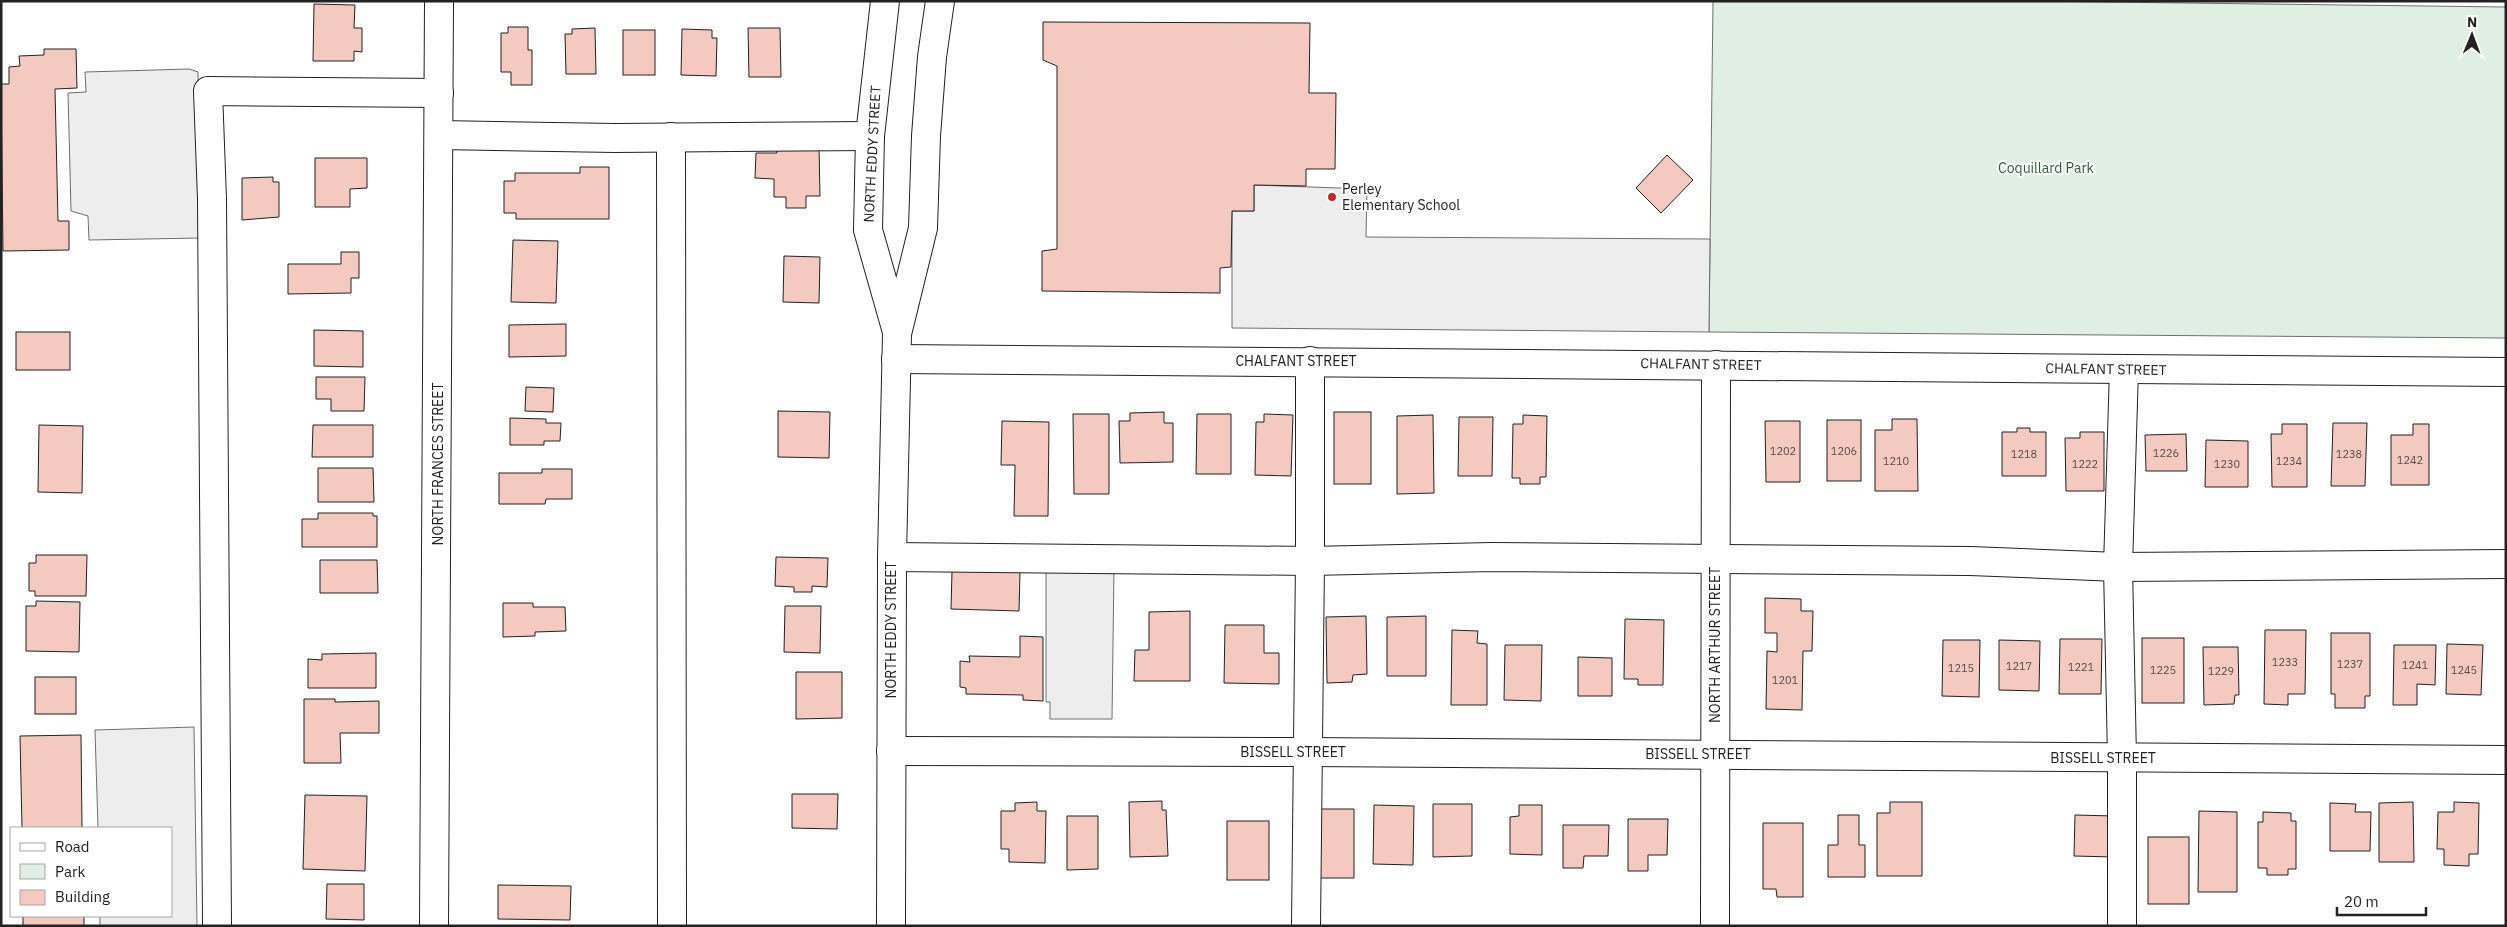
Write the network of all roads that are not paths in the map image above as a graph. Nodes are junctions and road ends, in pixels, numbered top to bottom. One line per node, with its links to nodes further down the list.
1 (439, 1): 4 (street, NORTH FRANCES STREET)
2 (885, 1): 6 (street, NORTH EDDY STREET)
3 (940, 1): 8 (street, NORTH EDDY STREET)
4 (439, 93): 5 (street, NORTH FRANCES STREET); 23 (street)
5 (439, 135): 7 (street); 24 (street, NORTH FRANCES STREET)
6 (870, 136): 7 (street); 8 (street, NORTH EDDY STREET)
7 (671, 137): 25 (street)
8 (897, 346): 9 (street, CHALFANT STREET); 13 (street, NORTH EDDY STREET)
9 (1310, 361): 10 (street, CHALFANT STREET); 15 (street)
10 (1716, 364): 11 (street, CHALFANT STREET); 14 (street, NORTH ARTHUR STREET)
11 (2124, 369): 12 (street, CHALFANT STREET); 17 (street)
12 (2506, 372)
13 (892, 557): 15 (street); 18 (street, NORTH EDDY STREET)
14 (1715, 560): 15 (street); 17 (street); 20 (street, NORTH ARTHUR STREET)
15 (1310, 561): 19 (street)
16 (2506, 564): 17 (street)
17 (2118, 567): 21 (street)
18 (891, 751): 19 (street, BISSELL STREET); 26 (street, NORTH EDDY STREET)
19 (1306, 752): 20 (street, BISSELL STREET); 27 (street)
20 (1714, 755): 21 (street, BISSELL STREET); 28 (street, NORTH ARTHUR STREET)
21 (2122, 758): 22 (street, BISSELL STREET); 29 (street)
22 (2506, 760)
23 (218, 926)
24 (434, 926)
25 (672, 926)
26 (891, 926)
27 (1306, 926)
28 (1715, 926)
29 (2122, 926)

